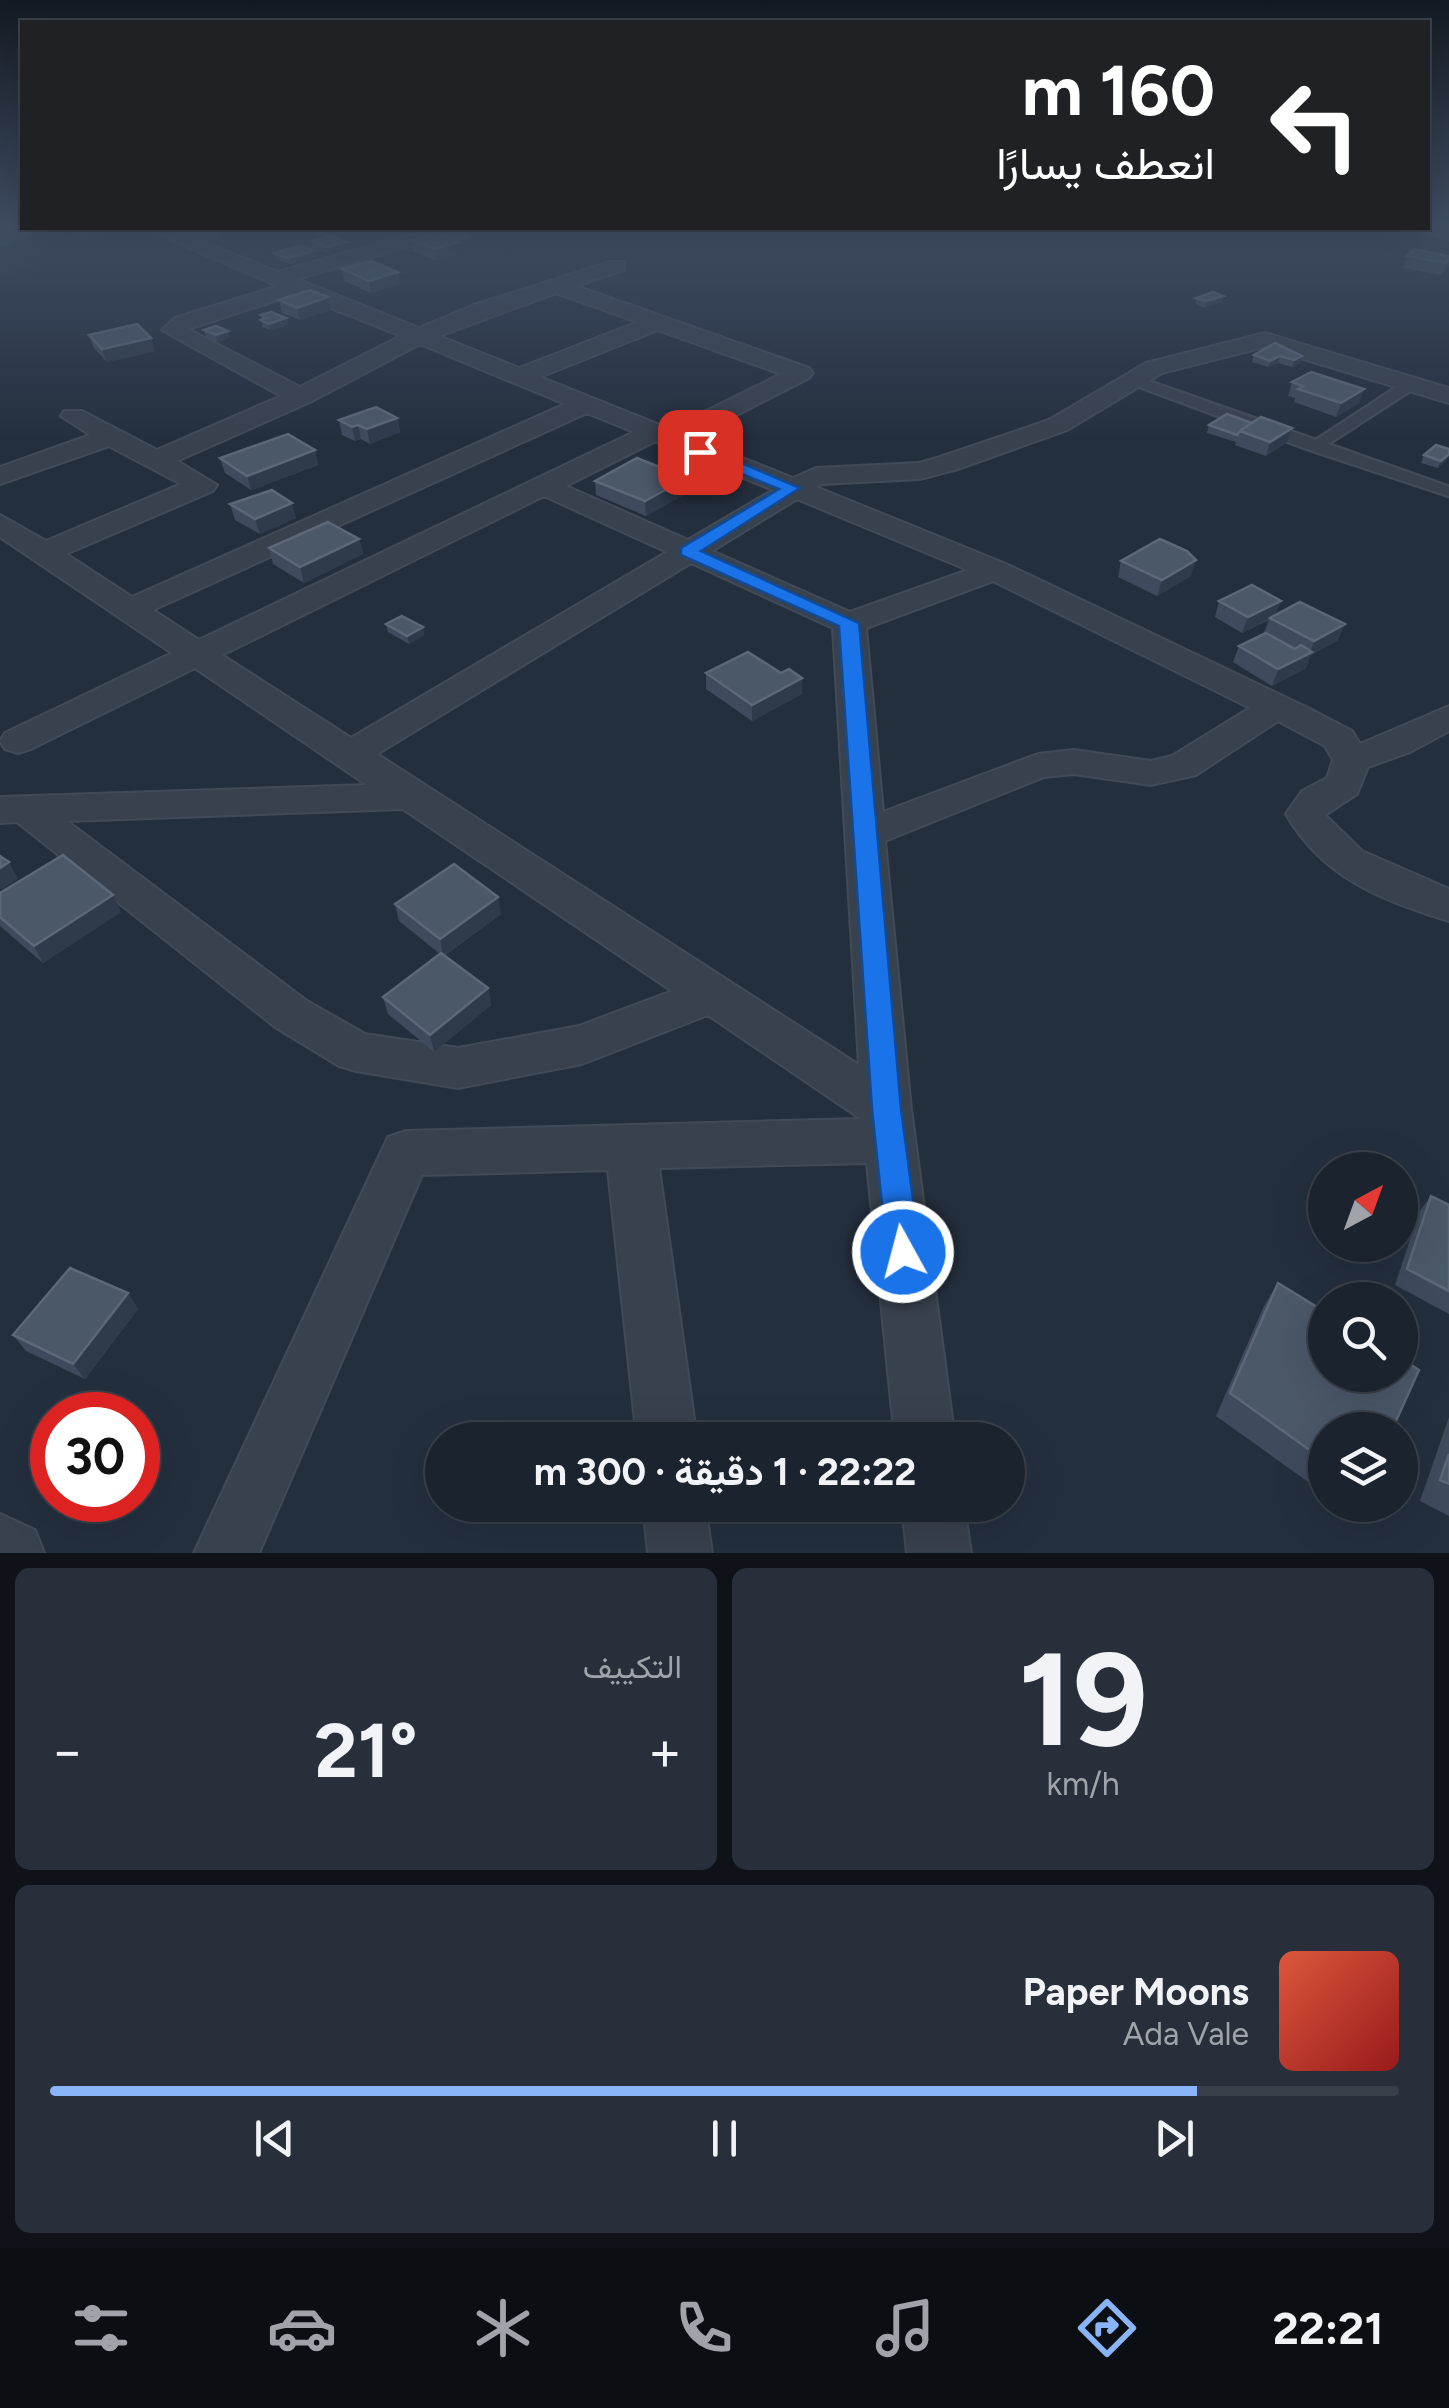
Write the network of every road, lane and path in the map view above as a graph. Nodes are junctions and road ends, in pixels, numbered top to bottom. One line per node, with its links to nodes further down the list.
1 (251, 296): 10 (street)
2 (318, 296): 6 (street)
3 (524, 296): 6 (street)
4 (586, 296): 5 (street)
5 (658, 322): 7 (street); 15 (street)
6 (416, 338): 7 (street); 10 (street)
7 (515, 378): 12 (street)
8 (1133, 380): 9 (street); 16 (lane); 20 (street)
9 (1411, 384): 11 (street); 16 (lane)
10 (302, 396): 17 (street)
11 (1449, 396)
12 (584, 405): 15 (street); 25 (street)
13 (73, 416): 14 (street)
14 (112, 436): 17 (street); 18 (street)
15 (661, 436): 19 (street); 20 (street)
16 (1315, 447): 21 (lane)
17 (156, 460): 22 (street)
18 (0, 476)
19 (546, 487): 23 (street); 27 (street)
20 (792, 488): 23 (street); 24 (street)
21 (1449, 492)
22 (17, 544): 25 (street)
23 (687, 552): 26 (street); 31 (street)
24 (995, 570): 26 (street); 28 (street)
25 (128, 610): 27 (street)
26 (849, 623): 35 (street)
27 (196, 655): 30 (street); 31 (street)
28 (1276, 707): 32 (street); 35 (street)
29 (1449, 717): 32 (street)
30 (18, 741)
31 (347, 756): 33 (street)
32 (1351, 760): 36 (street)
33 (408, 796): 34 (street); 37 (street)
34 (14, 810): 37 (street)
35 (865, 834): 38 (street)
36 (1449, 906)
37 (712, 996): 38 (street)
38 (888, 1124): 39 (street); 41 (street)
39 (631, 1146): 40 (street); 46 (street)
40 (665, 1422)
41 (924, 1422)
42 (676, 1522): 47 (street)
43 (935, 1522): 48 (street)
44 (0, 1546): 45 (street)
45 (12, 1553)
46 (226, 1553)
47 (680, 1553)
48 (939, 1553)

